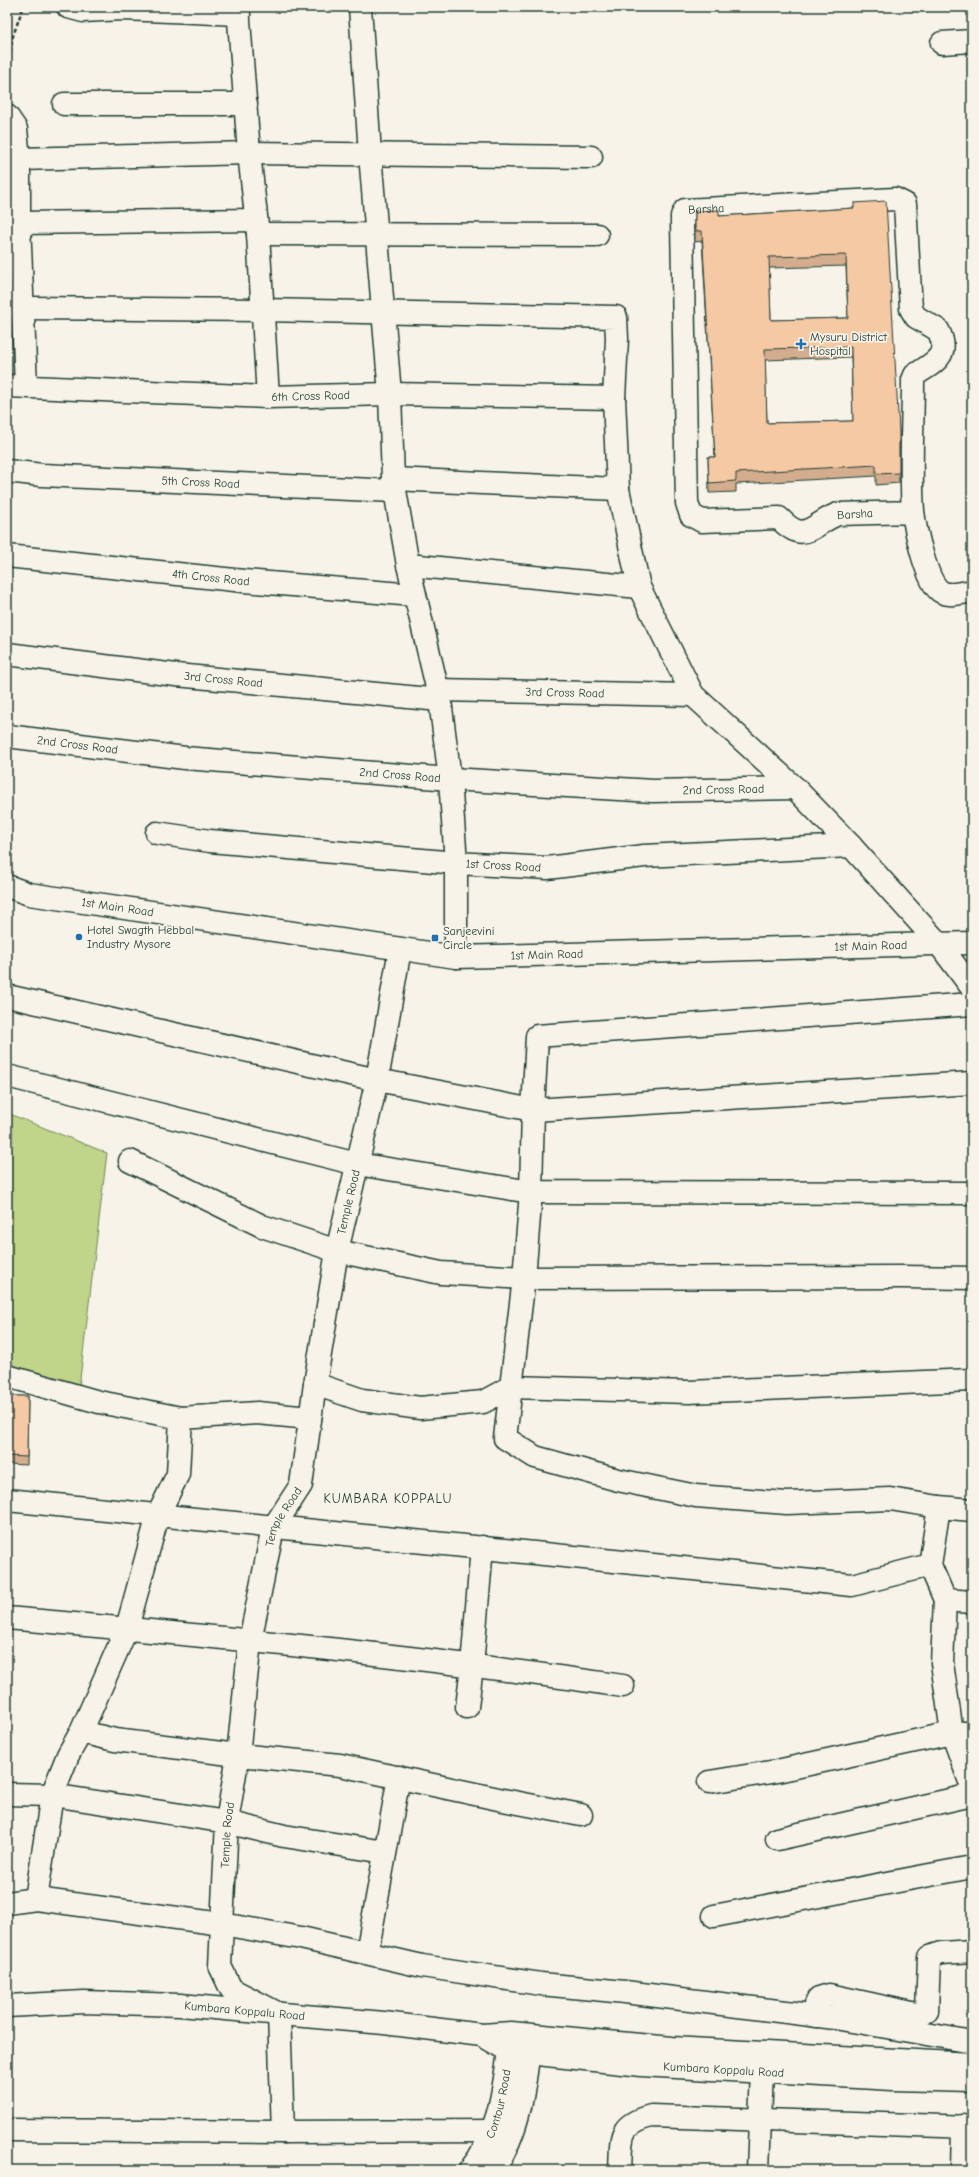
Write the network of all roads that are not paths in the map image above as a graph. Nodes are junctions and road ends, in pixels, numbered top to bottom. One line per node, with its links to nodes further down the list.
1 (68, 7): 3 (street)
2 (360, 7): 10 (street)
3 (238, 11): 7 (street)
4 (972, 41): 5 (street)
5 (942, 43)
6 (64, 104): 7 (street)
7 (246, 104): 9 (street)
8 (7, 116): 12 (street)
9 (249, 153): 10 (street); 12 (street); 14 (street)
10 (370, 154): 11 (street); 15 (street)
11 (591, 157)
12 (19, 159): 13 (street)
13 (19, 223): 14 (street); 17 (street)
14 (257, 227): 15 (street); 18 (street)
15 (376, 234): 16 (street); 19 (street)
16 (597, 235)
17 (24, 308): 18 (street); 20 (street)
18 (262, 310): 19 (street); 22 (street)
19 (383, 314): 21 (street); 23 (street)
20 (17, 386): 22 (street, 6th Cross Road)
21 (390, 394): 22 (street, 6th Cross Road); 23 (street, 6th Cross Road); 25 (street)
22 (268, 397)
23 (614, 398): 26 (street)
24 (7, 471): 25 (street, 5th Cross Road)
25 (394, 485): 26 (street, 5th Cross Road); 29 (street)
26 (618, 488): 30 (street)
27 (913, 512): 27 (street, Barsha); 31 (street, Barsha)
28 (7, 556): 32 (street, 4th Cross Road)
29 (408, 565): 30 (street); 32 (street)
30 (639, 587): 35 (street)
31 (972, 591)
32 (414, 595): 34 (street)
33 (7, 654): 34 (street, 3rd Cross Road)
34 (438, 695): 35 (street, 3rd Cross Road); 37 (street)
35 (693, 695): 38 (street)
36 (7, 736): 37 (street, 2nd Cross Road)
37 (450, 779): 38 (street, 2nd Cross Road); 41 (street)
38 (795, 788): 40 (street)
39 (157, 833): 41 (street, 1st Cross Road)
40 (851, 846): 41 (street, 1st Cross Road); 44 (street)
41 (456, 863): 46 (street)
42 (7, 886): 45 (street, 1st Main Road)
43 (972, 943): 44 (street, 1st Main Road)
44 (939, 944): 46 (street, 1st Main Road); 47 (street)
45 (400, 949): 46 (street, 1st Main Road); 51 (street, Temple Road)
46 (456, 957)
47 (972, 988)
48 (7, 996): 51 (street)
49 (972, 1004): 53 (street)
50 (7, 1076): 55 (street)
51 (377, 1080): 53 (street); 55 (street, Temple Road)
52 (972, 1083): 53 (street)
53 (533, 1110): 56 (street)
54 (130, 1160): 58 (street)
55 (357, 1164): 56 (street); 58 (street, Temple Road)
56 (531, 1192): 57 (street); 59 (street)
57 (972, 1193)
58 (337, 1251): 59 (street); 63 (street, Temple Road)
59 (524, 1278): 60 (street); 64 (street)
60 (972, 1278)
61 (7, 1376): 65 (street)
62 (972, 1380): 64 (street)
63 (315, 1384): 64 (street); 66 (street, Temple Road)
64 (511, 1387): 68 (street)
65 (181, 1418): 66 (street); 70 (street)
66 (310, 1418): 71 (street, Temple Road)
67 (7, 1500): 70 (street)
68 (939, 1507): 69 (street); 73 (street)
69 (972, 1510)
70 (158, 1515): 71 (street); 77 (street)
71 (274, 1528): 72 (street); 78 (street, Temple Road)
72 (482, 1547): 73 (street); 79 (street)
73 (930, 1565): 74 (street)
74 (945, 1600): 75 (street); 83 (street)
75 (972, 1602)
76 (7, 1618): 77 (street)
77 (127, 1628): 78 (street); 82 (street)
78 (250, 1641): 79 (street); 84 (street, Temple Road)
79 (472, 1666): 80 (street); 81 (street)
80 (623, 1686)
81 (467, 1707)
82 (81, 1732): 84 (street); 89 (street)
83 (962, 1733): 86 (street); 87 (street)
84 (238, 1755): 85 (street); 92 (street, Temple Road)
85 (399, 1777): 91 (street); 94 (street)
86 (709, 1782)
87 (972, 1788)
88 (7, 1794): 89 (street)
89 (52, 1795): 92 (street); 96 (street)
90 (972, 1795): 93 (street)
91 (581, 1815)
92 (227, 1822): 94 (street); 98 (street, Temple Road)
93 (777, 1839)
94 (385, 1852): 100 (street)
95 (972, 1867): 97 (street)
96 (17, 1906): 98 (street)
97 (714, 1916)
98 (222, 1924): 100 (street); 102 (street, Temple Road)
99 (972, 1951): 103 (street)
100 (367, 1953): 103 (street)
101 (7, 2006): 102 (street, Kumbara Koppalu Road)
102 (279, 2014): 105 (street, Kumbara Koppalu Road); 113 (street)
103 (816, 2016): 104 (street)
104 (972, 2042)
105 (520, 2043): 106 (street, Kumbara Koppalu Road); 107 (street, Kumbara Koppalu Road); 112 (street, Contour Road); 115 (street, Contour Road)
106 (972, 2064)
107 (762, 2072): 108 (street, Kumbara Koppalu Road); 109 (street)
108 (972, 2081)
109 (760, 2120): 110 (street); 116 (street); 117 (street)
110 (967, 2126): 118 (street)
111 (7, 2130): 113 (street)
112 (493, 2131): 113 (street); 114 (street, Contour Road)
113 (283, 2132)
114 (470, 2170)
115 (493, 2170)
116 (620, 2170)
117 (758, 2170)
118 (961, 2170)

